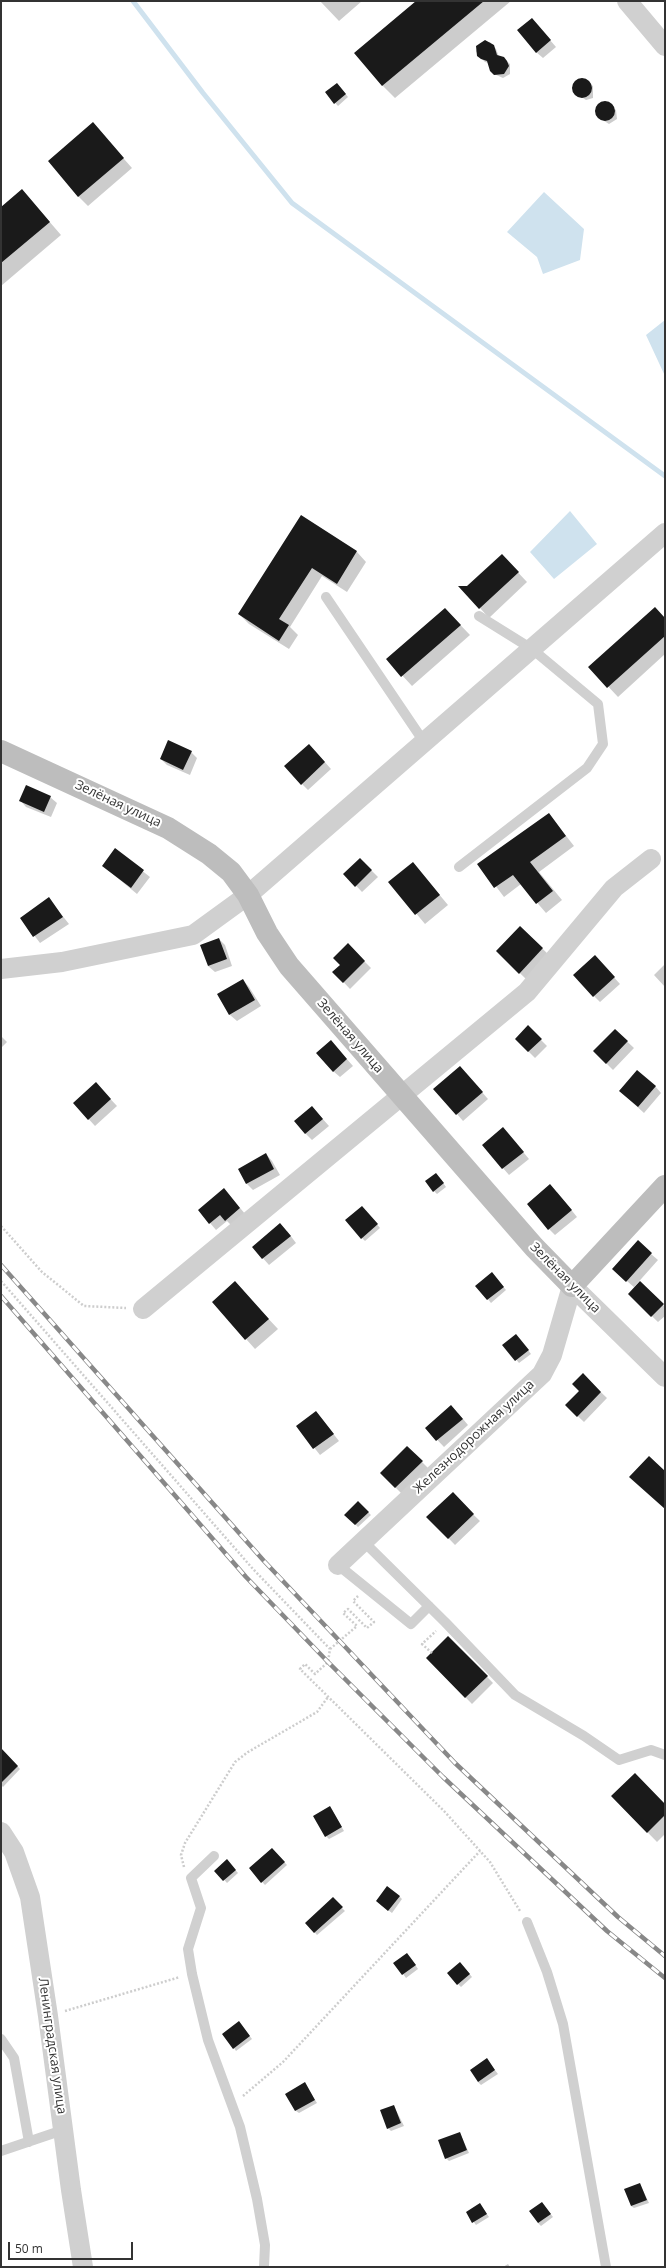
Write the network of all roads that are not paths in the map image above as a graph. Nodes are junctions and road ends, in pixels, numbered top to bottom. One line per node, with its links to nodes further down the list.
1 (627, 1): 2 (street)
2 (665, 46)
3 (665, 533): 6 (street)
4 (326, 597): 7 (lane)
5 (480, 616): 6 (lane)
6 (532, 649): 7 (street); 10 (lane)
7 (424, 742): 11 (street)
8 (1, 751): 11 (street, Зелёная улица)
9 (651, 859): 13 (street)
10 (459, 868)
11 (248, 895): 12 (street); 13 (street, Зелёная улица)
12 (1, 969)
13 (402, 1096): 15 (street, Зелёная улица); 16 (street)
14 (665, 1186): 15 (street)
15 (572, 1286): 17 (street, Зелёная улица); 18 (street, Железнодорожная улица)
16 (143, 1309)
17 (665, 1377)
18 (362, 1541): 19 (street, Железнодорожная улица); 20 (lane)
19 (338, 1565): 20 (lane)
20 (429, 1606): 21 (lane)
21 (665, 1755)
22 (1, 1832): 26 (street, Ленинградская улица)
23 (214, 1856): 30 (lane)
24 (527, 1922): 31 (lane)
25 (1, 2039): 27 (lane)
26 (63, 2130): 27 (lane); 29 (street, Ленинградская улица)
27 (29, 2142): 28 (lane)
28 (1, 2151)
29 (83, 2267)
30 (264, 2267)
31 (606, 2267)

